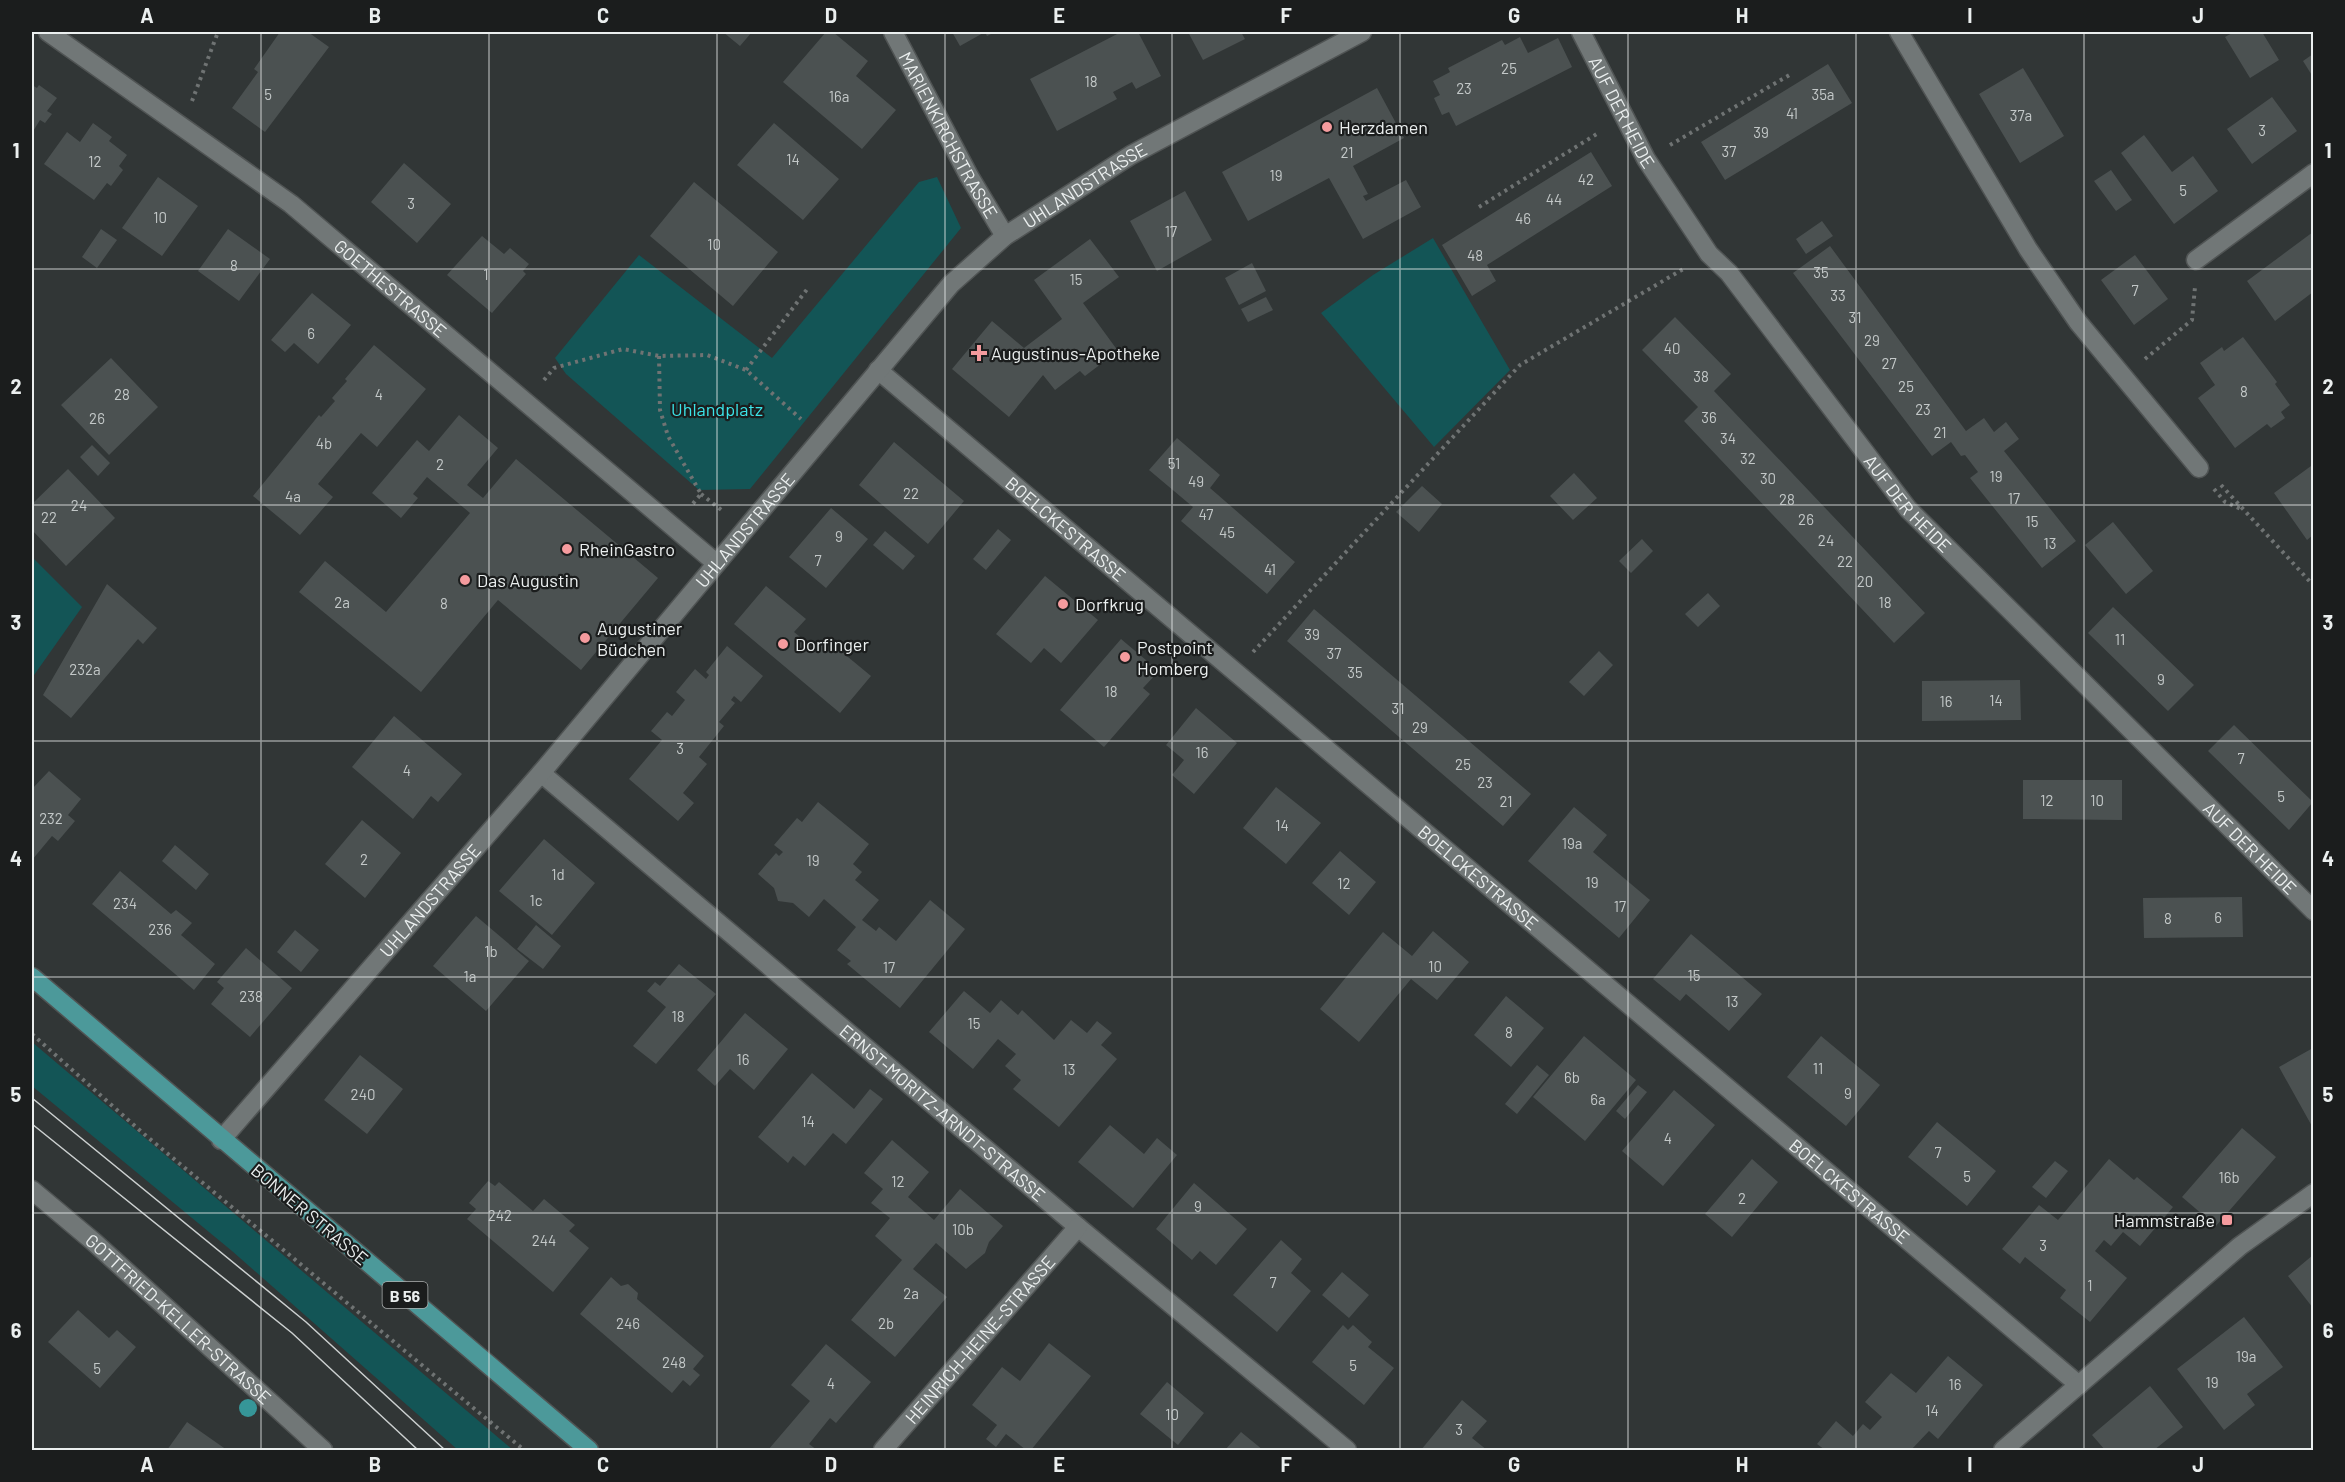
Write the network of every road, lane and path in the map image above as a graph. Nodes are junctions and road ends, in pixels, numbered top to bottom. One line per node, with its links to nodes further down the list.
1 (48, 32): 9 (street, GOETHESTRASSE)
2 (218, 32): 9 (path)
3 (893, 32): 13 (street, MARIENKIRCHSTRASSE)
4 (1362, 32): 13 (street, UHLANDSTRASSE)
5 (1581, 32): 8 (street, AUF DER HEIDE)
6 (1899, 32): 20 (street)
7 (1791, 74): 10 (path)
8 (1624, 117): 10 (street, AUF DER HEIDE); 12 (path)
9 (182, 127): 21 (street, GOETHESTRASSE)
10 (1646, 159): 14 (street, AUF DER HEIDE)
11 (2313, 173): 15 (street)
12 (1479, 207)
13 (1005, 236): 19 (street, UHLANDSTRASSE)
14 (1709, 254): 28 (path); 30 (street, AUF DER HEIDE)
15 (2196, 260): 20 (path)
16 (808, 288): 18 (path)
17 (659, 356): 18 (path); 21 (path); 25 (path)
18 (746, 370): 22 (path)
19 (878, 370): 22 (street, UHLANDSTRASSE); 28 (street, BOELCKESTRASSE)
20 (2123, 377): 23 (street)
21 (525, 401): 25 (street, GOETHESTRASSE)
22 (823, 437): 26 (street, UHLANDSTRASSE)
23 (2199, 468)
24 (2219, 484): 27 (path)
25 (674, 527): 26 (street, GOETHESTRASSE)
26 (716, 563): 29 (street, UHLANDSTRASSE)
27 (2313, 586)
28 (1235, 672): 37 (street, BOELCKESTRASSE)
29 (541, 773): 33 (street, UHLANDSTRASSE); 36 (street, ERNST-MORITZ-ARNDT-STRASSE)
30 (2313, 911)
31 (32, 977): 33 (main road, BONNER STRASSE / B 56)
32 (32, 1034): 39 (path)
33 (221, 1140): 40 (main road, BONNER STRASSE / B 56)
34 (32, 1190): 38 (street, GOTTFRIED-KELLER-STRASSE)
35 (2313, 1193): 37 (street)
36 (1078, 1227): 41 (street, HEINRICH-HEINE-STRASSE); 42 (street, ERNST-MORITZ-ARNDT-STRASSE)
37 (2079, 1385): 43 (street)
38 (323, 1450)
39 (524, 1450)
40 (589, 1450)
41 (883, 1450)
42 (1347, 1450)
43 (2002, 1450)

